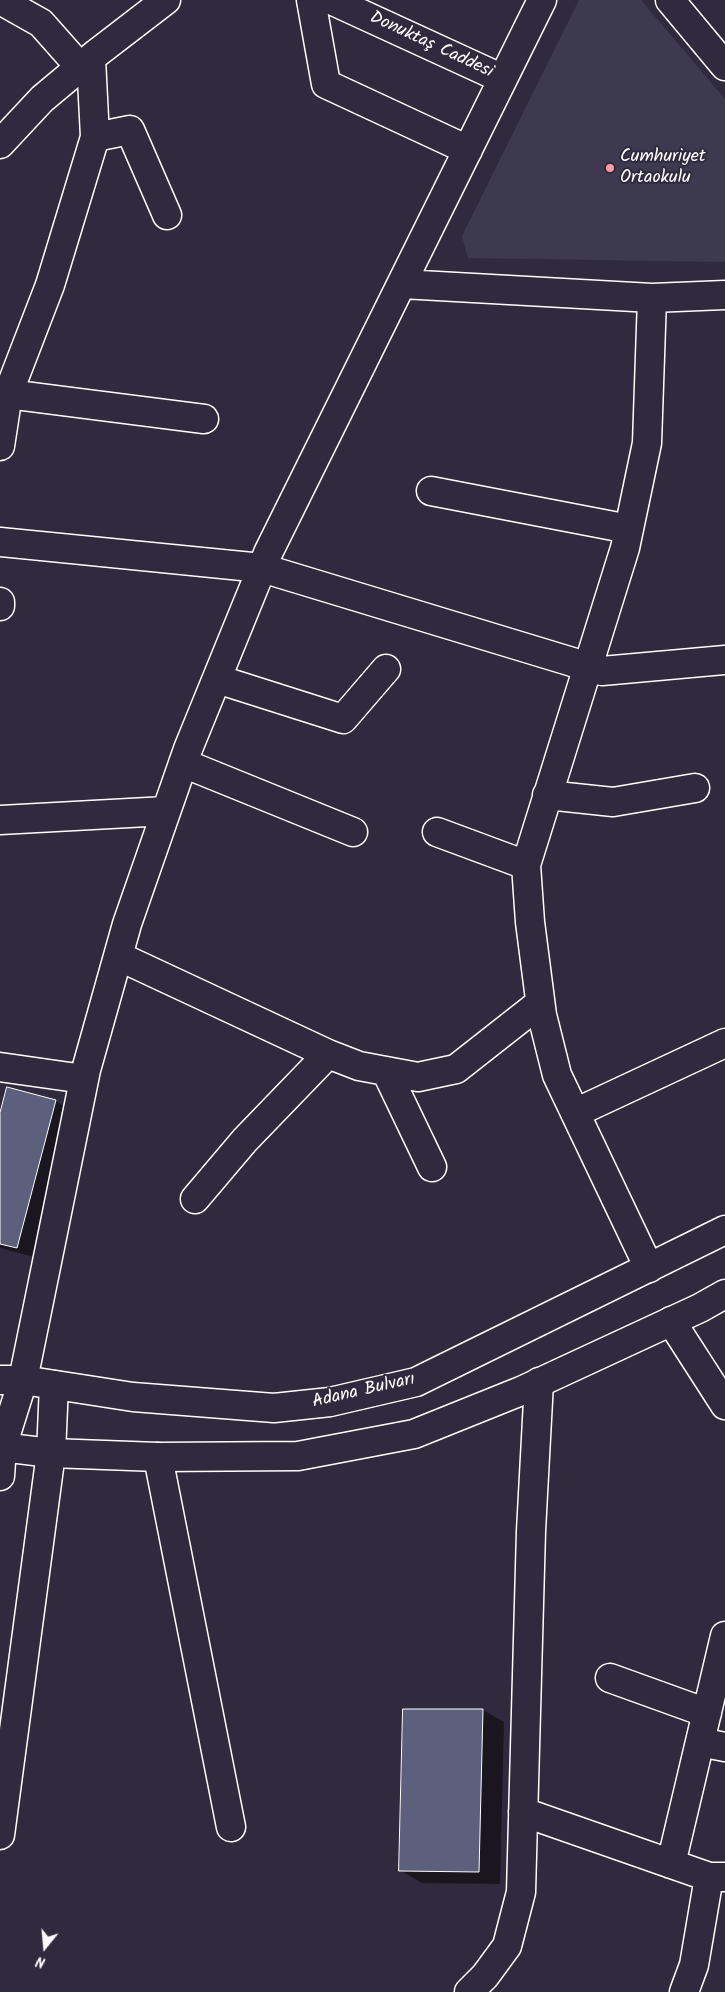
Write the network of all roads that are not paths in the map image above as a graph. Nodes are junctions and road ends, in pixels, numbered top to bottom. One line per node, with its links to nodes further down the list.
1 (0, 0): 7 (street)
2 (166, 0): 7 (street)
3 (311, 0): 12 (street)
4 (330, 0): 9 (street, Donuktaş Caddesi)
5 (542, 0): 9 (street)
6 (670, 0): 8 (street)
7 (85, 63): 10 (street); 11 (street)
8 (725, 66)
9 (503, 79): 12 (street)
10 (95, 138): 13 (street); 17 (street)
11 (0, 144)
12 (468, 150): 14 (street)
13 (167, 215)
14 (402, 284): 16 (street); 23 (street)
15 (725, 295): 16 (street)
16 (652, 298): 21 (street)
17 (8, 394): 18 (street); 19 (street)
18 (204, 418)
19 (0, 446)
20 (431, 492): 21 (street)
21 (629, 529): 25 (street)
22 (0, 542): 23 (street)
23 (262, 568): 25 (street); 27 (street)
24 (725, 660): 25 (street)
25 (588, 667): 30 (street)
26 (386, 669): 27 (street)
27 (217, 679): 28 (street)
28 (183, 763): 31 (street); 33 (street)
29 (695, 788): 30 (street)
30 (547, 795): 35 (street)
31 (166, 811): 32 (street); 36 (street)
32 (0, 820)
33 (353, 832)
34 (437, 832): 35 (street)
35 (526, 865): 37 (street)
36 (118, 956): 39 (street); 42 (street)
37 (540, 1003): 41 (street); 43 (street)
38 (725, 1043): 43 (street)
39 (328, 1054): 41 (street); 45 (street)
40 (0, 1067): 42 (street)
41 (386, 1071): 44 (street)
42 (84, 1079): 50 (street)
43 (575, 1113): 47 (street)
44 (432, 1167)
45 (196, 1199)
46 (725, 1230): 47 (street, Adana Bulvarı)
47 (650, 1268): 52 (street, Adana Bulvarı)
48 (725, 1294): 49 (street)
49 (671, 1321): 51 (street); 53 (street)
50 (12, 1380): 52 (street, Adana Bulvarı); 54 (street)
51 (539, 1382): 56 (street); 62 (street)
52 (54, 1385): 55 (street)
53 (725, 1405)
54 (1, 1447): 55 (street); 57 (street)
55 (50, 1453): 56 (street); 64 (street)
56 (158, 1457): 63 (street)
57 (0, 1476)
58 (725, 1636): 60 (street)
59 (610, 1678): 60 (street)
60 (707, 1713): 61 (street)
61 (712, 1744): 65 (street)
62 (523, 1812): 65 (street); 67 (street)
63 (231, 1827)
64 (0, 1835)
65 (671, 1864): 66 (street)
66 (717, 1877): 68 (street)
67 (469, 1992)
68 (684, 1992)

